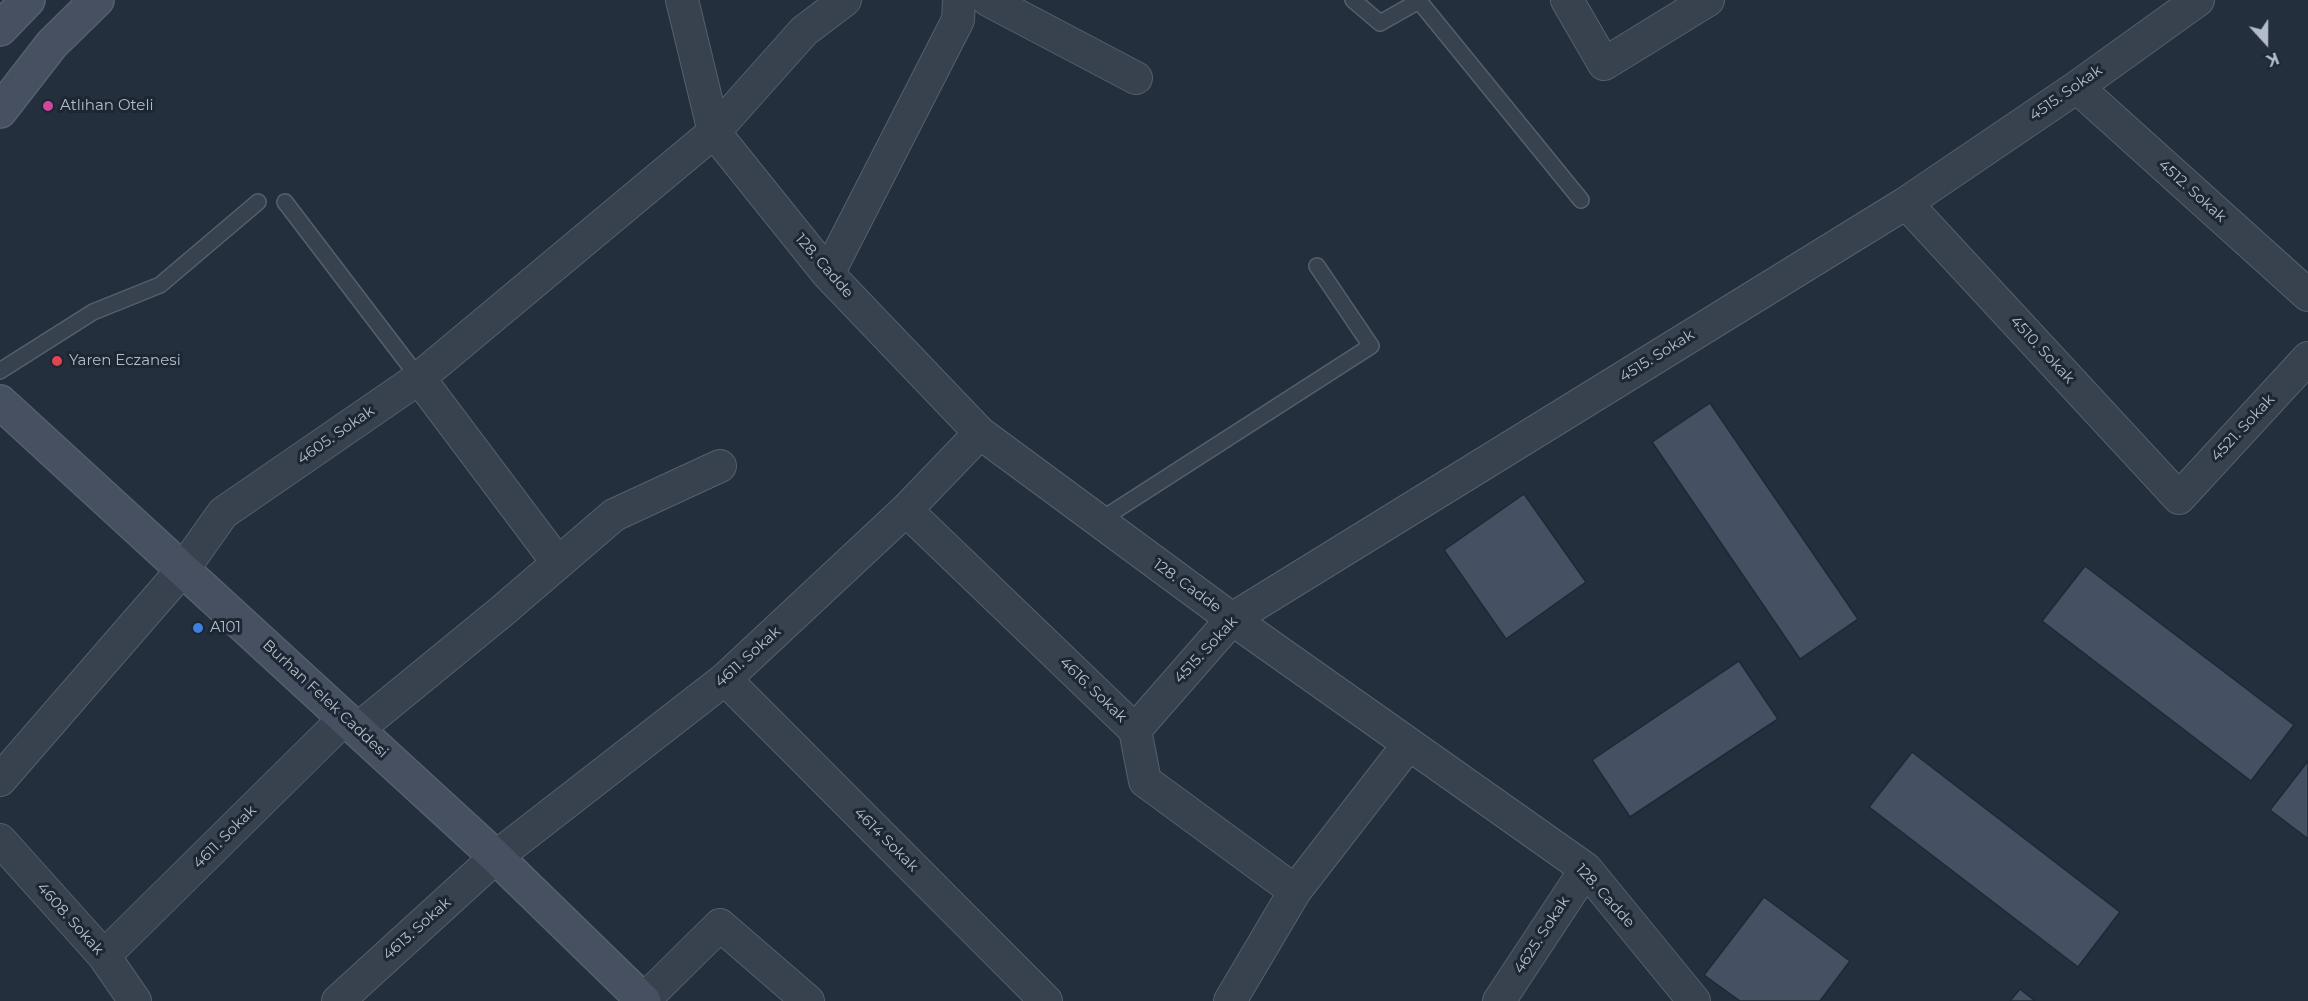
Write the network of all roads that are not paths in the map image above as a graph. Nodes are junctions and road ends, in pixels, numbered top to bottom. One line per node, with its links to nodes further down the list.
1 (28, 0): 11 (street)
2 (97, 0): 14 (street)
3 (682, 0): 15 (street)
4 (845, 0): 15 (street, 4605. Sokak)
5 (959, 0): 21 (street)
6 (988, 0): 12 (street)
7 (1353, 0): 16 (lane)
8 (1567, 0): 9 (street)
9 (1708, 0)
10 (2198, 0): 13 (street, 4515. Sokak)
11 (0, 29)
12 (1136, 78)
13 (2077, 87): 19 (street, 4515. Sokak); 22 (street, 4512. Sokak)
14 (0, 111)
15 (714, 132): 21 (street, 128. Cadde); 25 (street, 4605. Sokak)
16 (1581, 200)
17 (258, 202): 24 (lane)
18 (285, 202): 25 (lane)
19 (1906, 203): 29 (street, 4510. Sokak); 34 (street, 4515. Sokak)
20 (1317, 266): 31 (lane)
21 (828, 274): 27 (street, 128. Cadde)
22 (2308, 295)
23 (2308, 358): 29 (street, 4521. Sokak)
24 (0, 371)
25 (419, 378): 32 (street); 33 (street, 4605. Sokak)
26 (0, 402): 33 (street, Burhan Felek Caddesi)
27 (980, 433): 30 (street, 4611. Sokak); 31 (street, 128. Cadde)
28 (720, 466): 32 (street, 4611. Sokak)
29 (2179, 498)
30 (906, 510): 35 (street, 4611. Sokak); 37 (street, 4616. Sokak)
31 (1099, 521): 34 (street, 128. Cadde)
32 (558, 563): 36 (street, 4611. Sokak)
33 (184, 568): 36 (street, Burhan Felek Caddesi); 39 (street, 4605. Sokak)
34 (1232, 619): 37 (street, 4515. Sokak); 38 (street, 128. Cadde)
35 (725, 679): 41 (street, 4611. Sokak); 49 (street, 4614 Sokak)
36 (352, 723): 41 (street, Burhan Felek Caddesi); 44 (street, 4611. Sokak)
37 (1135, 730): 43 (street, 4616. Sokak)
38 (1408, 744): 42 (street, 128. Cadde); 43 (street)
39 (0, 780)
40 (0, 840): 44 (street, 4608. Sokak)
41 (496, 857): 46 (street, 4613. Sokak); 47 (street, Burhan Felek Caddesi)
42 (1586, 869): 51 (street, 4625. Sokak); 52 (street, 128. Cadde)
43 (1295, 891): 50 (street)
44 (104, 956): 45 (street, 4608. Sokak)
45 (135, 1001)
46 (338, 1001)
47 (644, 1001): 48 (street)
48 (808, 1001)
49 (1046, 1001)
50 (1230, 1001)
51 (1499, 1001)
52 (1694, 1001)

